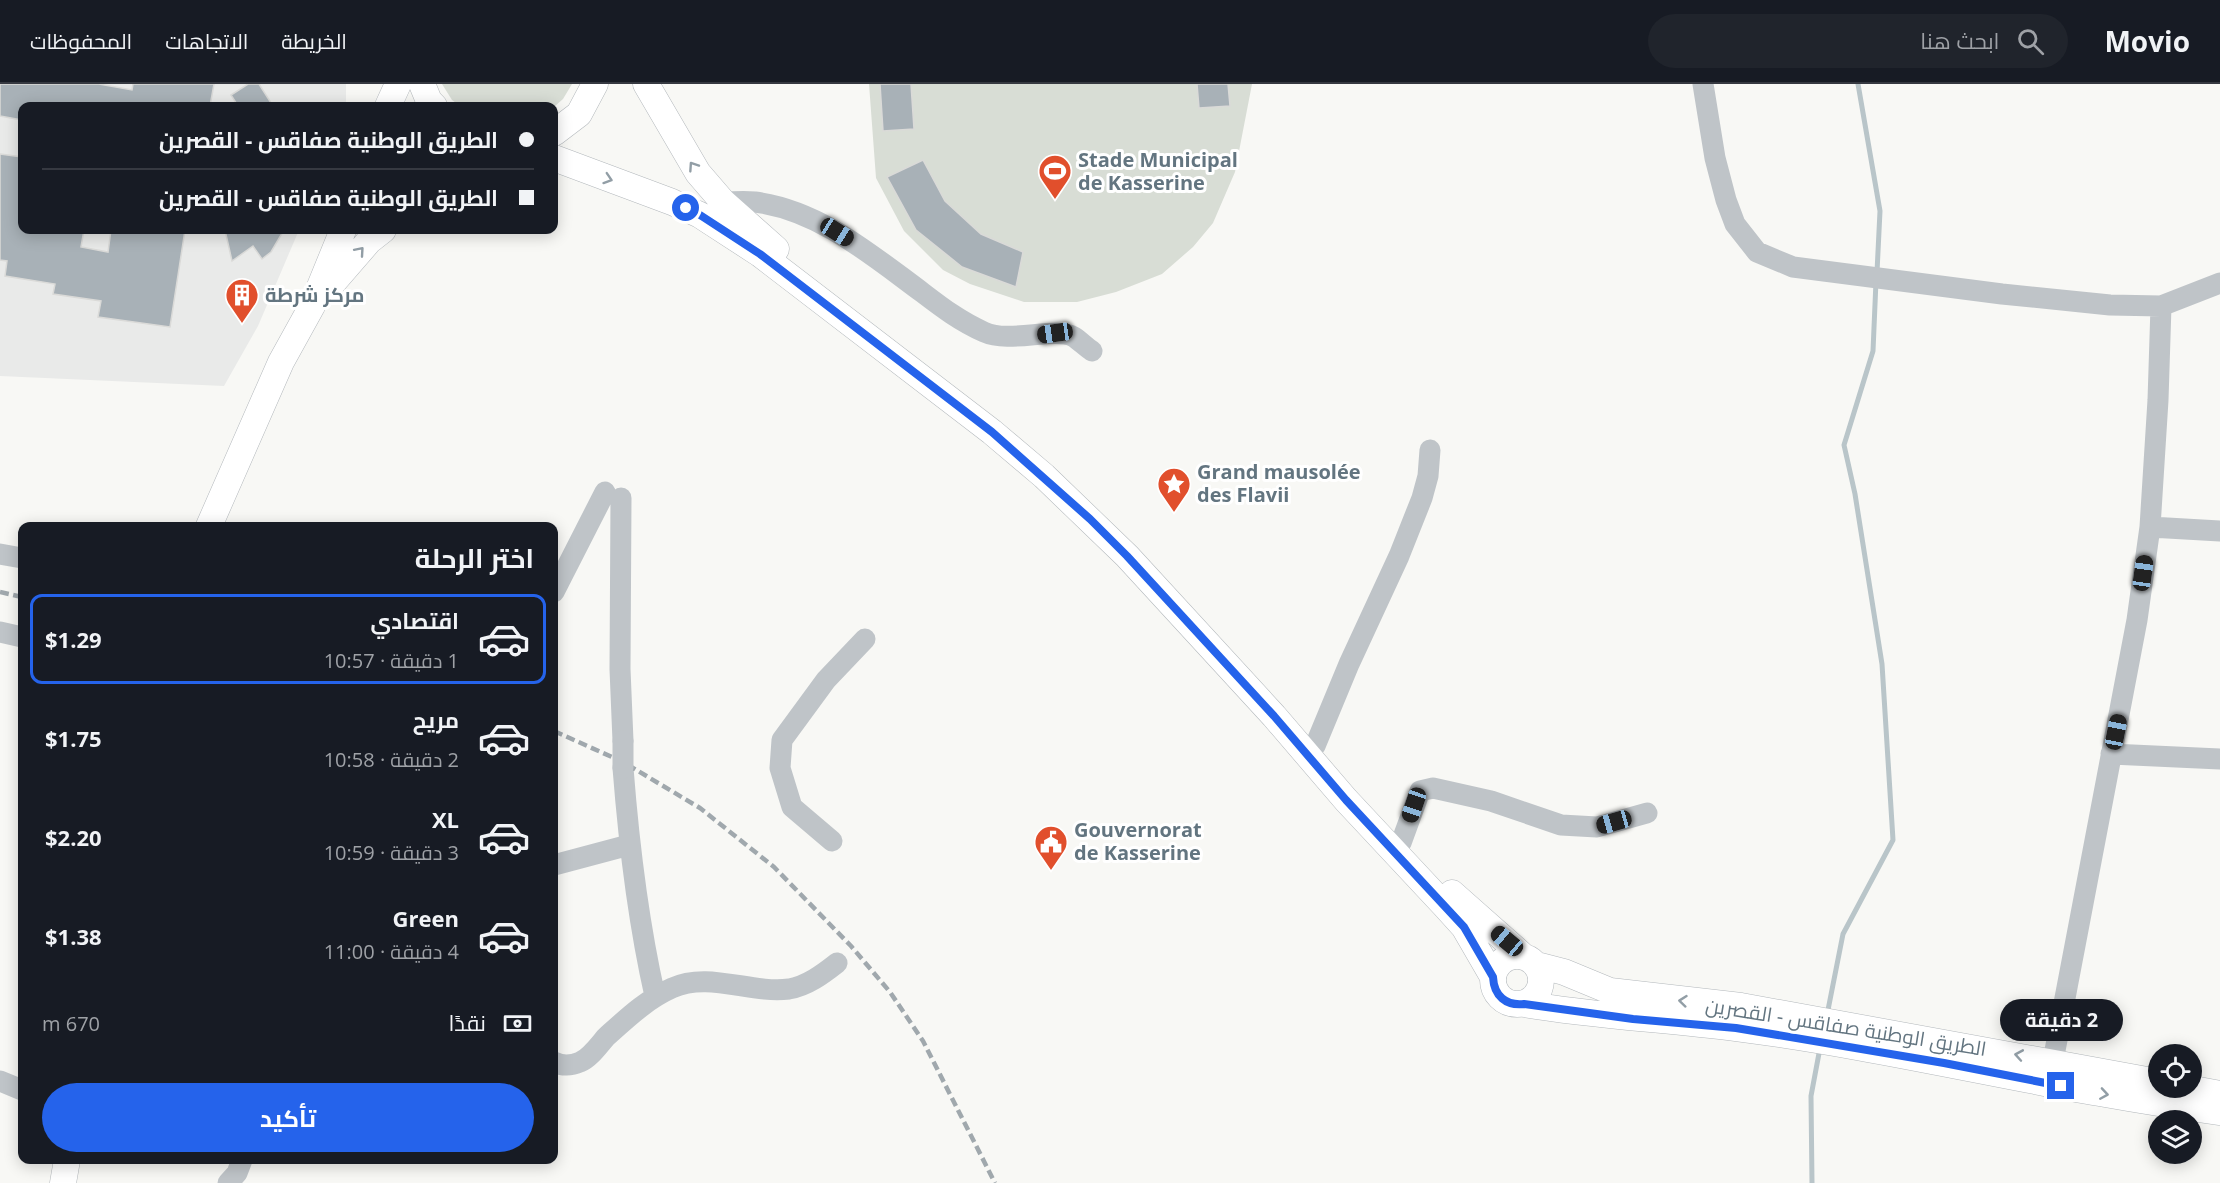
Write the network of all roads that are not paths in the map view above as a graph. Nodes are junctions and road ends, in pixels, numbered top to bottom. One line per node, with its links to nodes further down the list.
1 (398, 84): 6 (main road)
2 (422, 84): 7 (main road)
3 (595, 84): 8 (main road)
4 (646, 84): 10 (main road, الطريق الوطنية صفاقس - القصرين, one-way to 4)
5 (1703, 84): 15 (street)
6 (390, 102)
7 (430, 102)
8 (558, 130)
9 (558, 159): 37 (main road, one-way to 37)
10 (723, 202): 16 (street); 27 (main road, الطريق الوطنية صفاقس - القصرين)
11 (341, 234): 14 (main road)
12 (378, 234): 14 (main road, one-way to 12)
13 (2220, 283): 15 (street)
14 (312, 306): 18 (main road)
15 (2161, 306): 19 (street)
16 (1092, 351)
17 (1430, 450): 27 (street)
18 (210, 522)
19 (2150, 527): 20 (street); 28 (street)
20 (2220, 531)
21 (0, 554): 22 (street)
22 (18, 557)
23 (558, 585): 33 (street, bridge)
24 (0, 632): 25 (street)
25 (18, 636)
26 (865, 639): 31 (street)
27 (1315, 746): 32 (main road, الطريق الوطنية صفاقس - القصرين)
28 (2112, 754): 29 (street); 42 (street)
29 (2220, 759)
30 (1647, 813): 32 (street)
31 (832, 841)
32 (1401, 843): 35 (main road, الطريق الوطنية صفاقس - القصرين)
33 (629, 845): 34 (street); 38 (street)
34 (558, 864)
35 (1530, 960): 37 (main road); 39 (main road); 40 (main road, الطريق الوطنية صفاقس - القصرين, one-way to 35)
36 (837, 963): 38 (street)
37 (1493, 977): 39 (main road)
38 (655, 996): 43 (street)
39 (1524, 1004): 40 (main road, الطريق الوطنية صفاقس - القصرين)
40 (1738, 1017): 41 (main road, الطريق الوطنية صفاقس - القصرين)
41 (1945, 1052): 42 (main road, الطريق الوطنية صفاقس - القصرين, one-way to 41); 49 (main road, الطريق الوطنية صفاقس - القصرين, one-way to 49)
42 (2054, 1061): 44 (main road, الطريق الوطنية صفاقس - القصرين)
43 (558, 1063)
44 (2148, 1080)
45 (0, 1081): 46 (street)
46 (18, 1088)
47 (2202, 1091): 48 (main road)
48 (2220, 1094)
49 (2220, 1112)
50 (66, 1164): 52 (main road)
51 (240, 1164): 53 (street)
52 (63, 1183)
53 (228, 1183)

